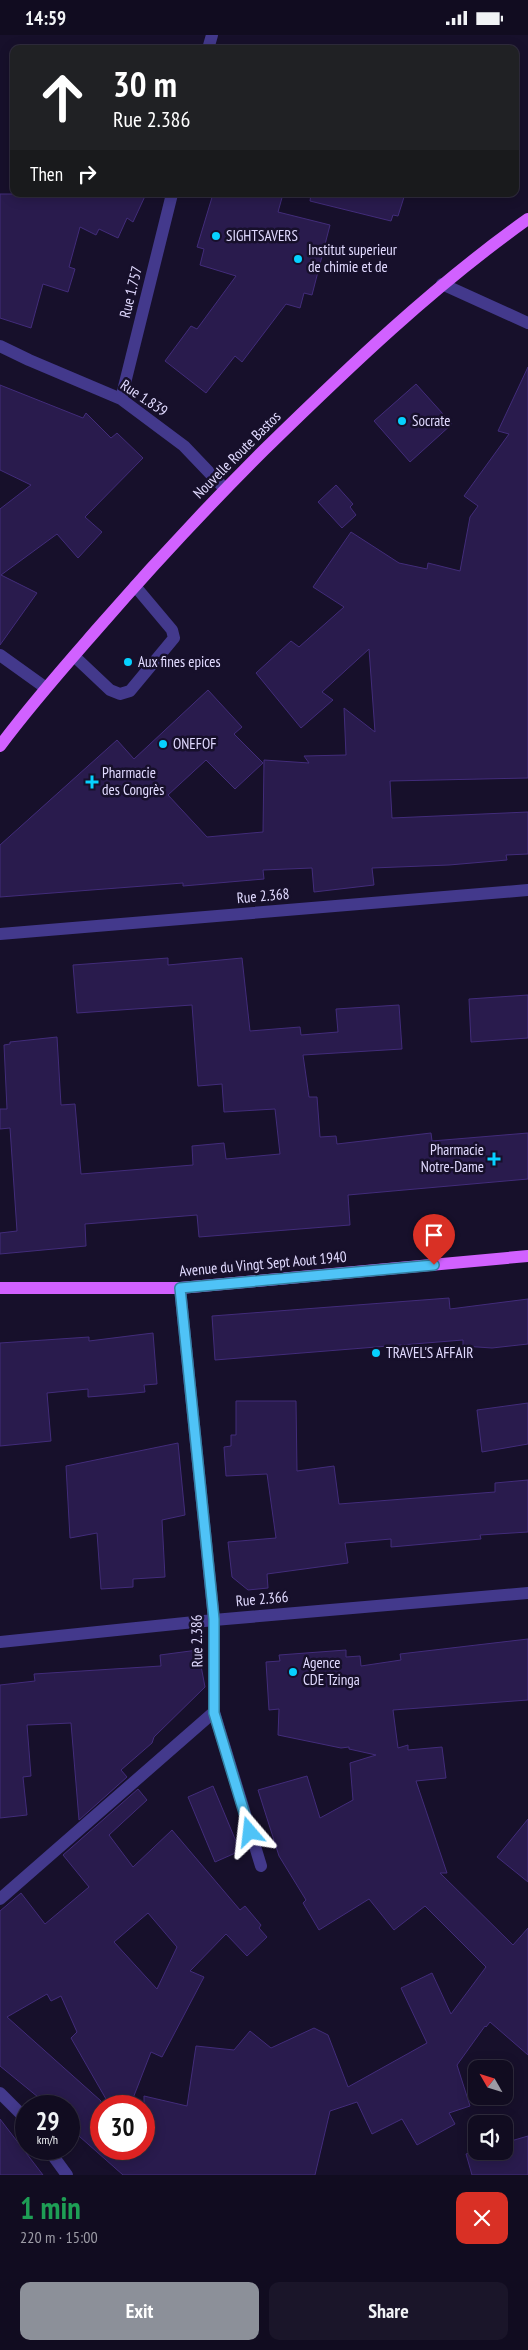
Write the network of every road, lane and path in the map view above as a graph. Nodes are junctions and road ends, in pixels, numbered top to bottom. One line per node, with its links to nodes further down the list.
1 (171, 197): 6 (street, Rue 1.757)
2 (528, 219): 3 (main road, Nouvelle Route Bastos)
3 (442, 284): 4 (street); 7 (main road, Nouvelle Route Bastos)
4 (528, 323)
5 (0, 346): 6 (street, Rue 1.839)
6 (121, 399): 7 (street, Rue 1.839)
7 (225, 489): 8 (main road, Nouvelle Route Bastos)
8 (135, 586): 10 (main road, Nouvelle Route Bastos); 10 (street)
9 (0, 655): 11 (street)
10 (74, 656): 11 (main road, Nouvelle Route Bastos)
11 (46, 687): 12 (main road, Nouvelle Route Bastos)
12 (0, 746)
13 (528, 890): 14 (street, Rue 2.368)
14 (0, 934)
15 (528, 1256): 17 (main road, Avenue du Vingt Sept Aout 1940)
16 (0, 1288): 17 (main road, Avenue du Vingt Sept Aout 1940)
17 (180, 1288): 19 (street, Rue 2.386)
18 (528, 1593): 19 (street, Rue 2.366)
19 (214, 1619): 20 (street, Rue 2.366); 21 (street, Rue 2.386)
20 (0, 1643)
21 (214, 1713): 22 (street, Rue 2.386); 23 (street)
22 (261, 1866)
23 (0, 1899)
24 (0, 2093): 25 (street)
25 (15, 2108)
26 (56, 2160): 27 (street)
27 (68, 2175)

